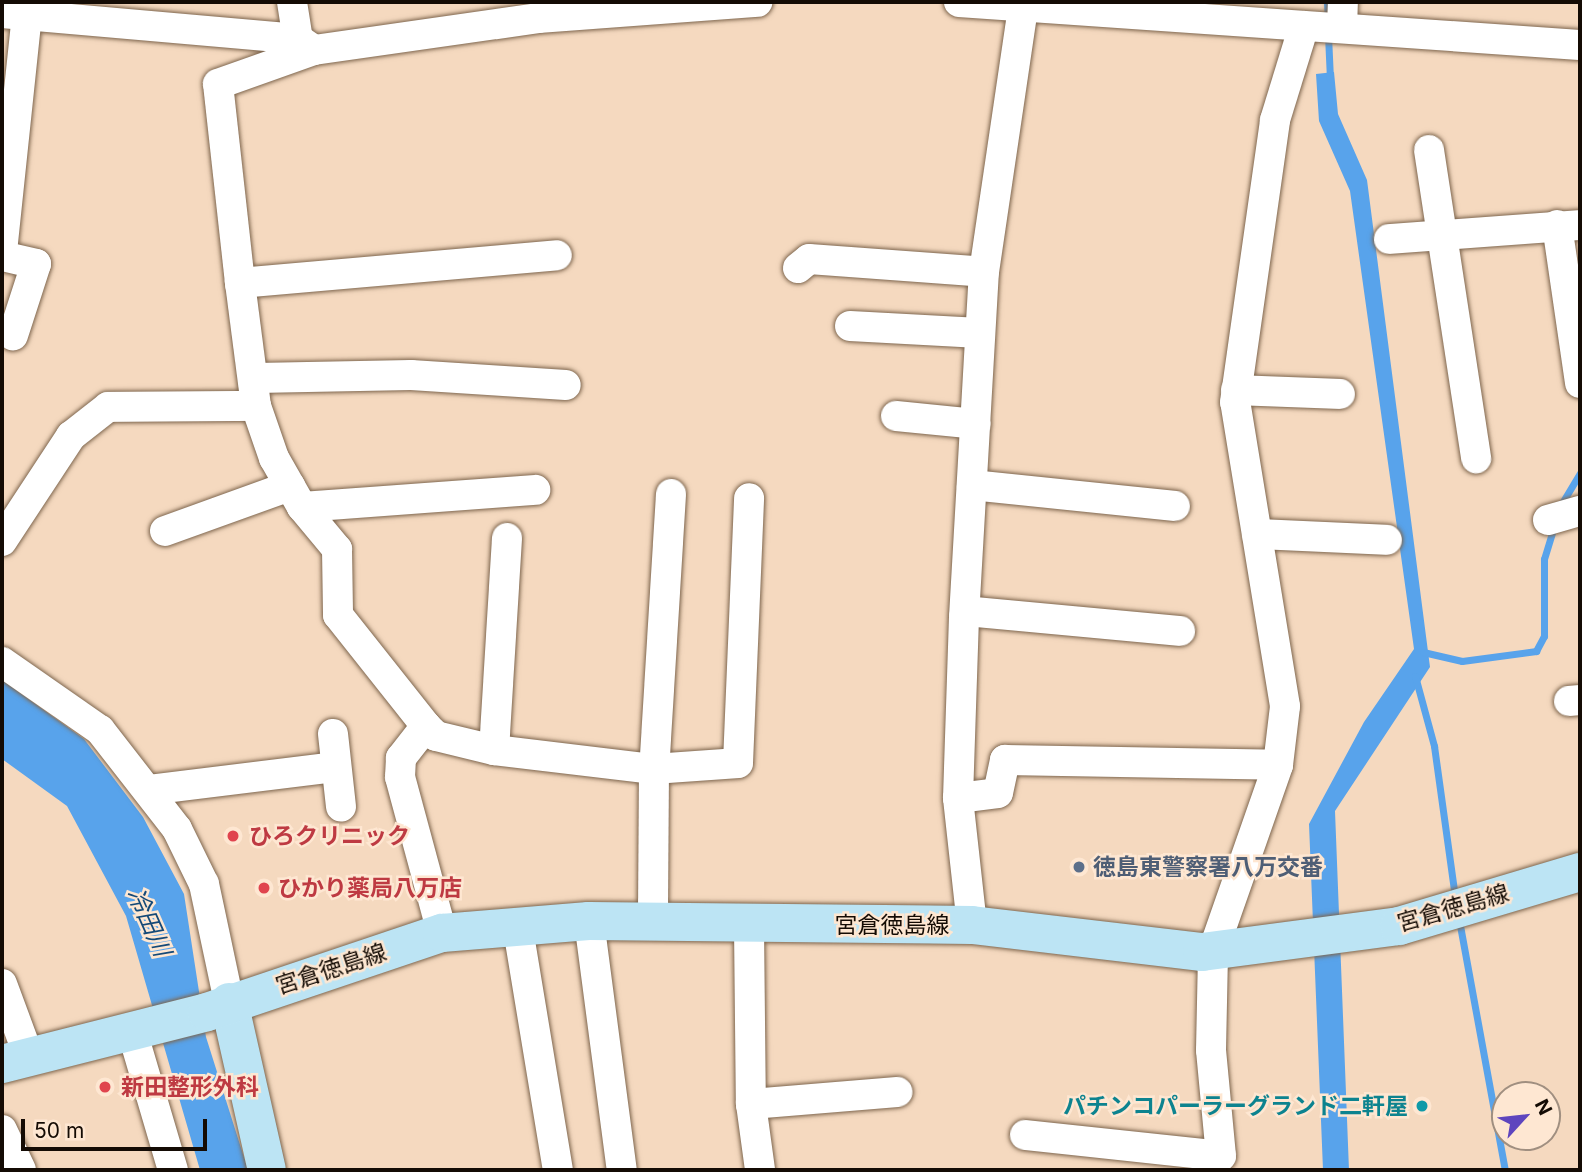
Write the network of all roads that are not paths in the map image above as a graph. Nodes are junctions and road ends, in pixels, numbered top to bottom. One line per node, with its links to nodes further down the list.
1 (292, 2): 11 (street)
2 (757, 2): 4 (street)
3 (959, 2): 6 (street)
4 (680, 5): 7 (street)
5 (1184, 8): 6 (street); 10 (street)
6 (1023, 9): 20 (street)
7 (538, 10): 11 (street)
8 (14, 14): 11 (street); 17 (street)
9 (1342, 15): 10 (street); 12 (street)
10 (1304, 26): 27 (street)
11 (306, 45): 21 (street)
12 (1580, 45)
13 (1429, 150): 15 (street)
14 (1569, 225): 15 (street); 25 (street)
15 (1441, 235): 16 (street); 32 (street)
16 (1389, 239)
17 (2, 254): 24 (street)
18 (558, 255): 21 (street)
19 (798, 268): 20 (street)
20 (984, 272): 23 (street)
21 (240, 283): 28 (street)
22 (850, 326): 23 (street)
23 (980, 333): 31 (street)
24 (13, 335)
25 (1580, 383)
26 (566, 385): 28 (street)
27 (1237, 390): 29 (street); 42 (street)
28 (256, 392): 36 (street); 45 (street)
29 (1340, 394)
30 (896, 416): 31 (street)
31 (976, 424): 33 (street)
32 (1476, 458)
33 (972, 485): 38 (street); 46 (street)
34 (535, 490): 36 (street)
35 (671, 494): 54 (street)
36 (296, 497): 41 (street); 49 (street)
37 (749, 498): 54 (street)
38 (1175, 506)
39 (1580, 511): 40 (street)
40 (1548, 520)
41 (165, 531)
42 (1257, 534): 44 (street); 52 (street)
43 (507, 538): 51 (street)
44 (1387, 540)
45 (2, 541)
46 (965, 611): 47 (street); 56 (street)
47 (1180, 631)
48 (2, 662): 55 (street)
49 (426, 726): 51 (street); 64 (street)
50 (332, 734): 53 (street)
51 (494, 750): 54 (street)
52 (1278, 765): 56 (street); 65 (street)
53 (334, 767): 55 (street); 57 (street)
54 (654, 769): 60 (street)
55 (148, 790): 67 (street)
56 (958, 798): 61 (street)
57 (341, 807)
58 (1580, 872): 65 (main road, 宮倉徳島線)
59 (589, 921): 60 (main road, 宮倉徳島線); 63 (main road, 宮倉徳島線); 79 (street)
60 (653, 923): 62 (main road, 宮倉徳島線)
61 (972, 925): 62 (main road, 宮倉徳島線); 65 (main road, 宮倉徳島線)
62 (749, 926): 71 (street)
63 (518, 929): 64 (main road, 宮倉徳島線); 78 (street)
64 (442, 933): 67 (main road, 宮倉徳島線)
65 (1213, 951): 74 (street)
66 (2, 984): 69 (street)
67 (218, 1007): 68 (main road, 宮倉徳島線); 77 (main road)
68 (143, 1028): 69 (main road); 76 (street)
69 (16, 1061)
70 (898, 1092): 71 (street)
71 (751, 1104): 80 (street)
72 (2, 1130): 75 (street)
73 (1025, 1135): 74 (street)
74 (1221, 1163)
75 (21, 1170)
76 (173, 1170)
77 (267, 1170)
78 (558, 1170)
79 (622, 1170)
80 (760, 1170)

